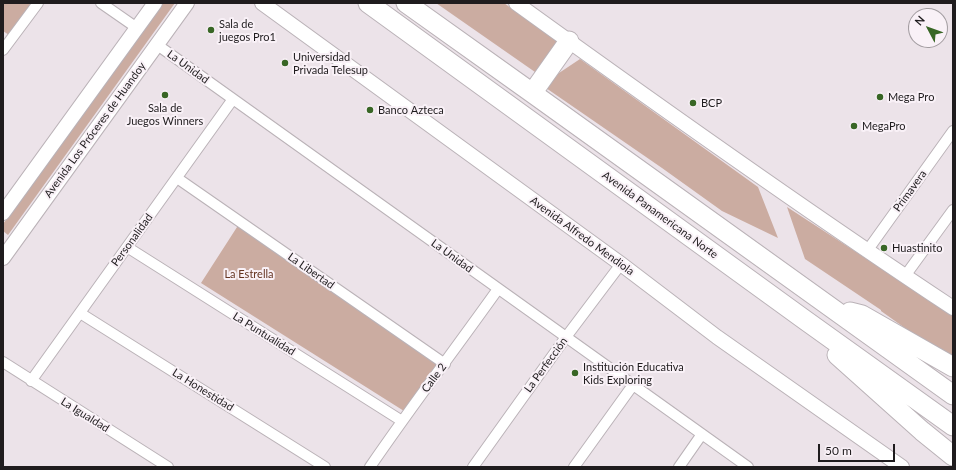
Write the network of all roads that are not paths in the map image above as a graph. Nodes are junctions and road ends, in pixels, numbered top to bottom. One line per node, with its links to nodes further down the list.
1 (38, 3): 10 (street)
2 (101, 3): 9 (street)
3 (155, 3): 9 (main road)
4 (187, 3): 12 (main road, Avenida Los Próceres de Huandoy)
5 (262, 3): 23 (main road, Avenida Alfredo Mendiola)
6 (368, 3): 29 (highway, Avenida Panamericana Norte)
7 (406, 3): 14 (highway)
8 (516, 3): 11 (main road)
9 (138, 28): 19 (main road)
10 (7, 38): 13 (street)
11 (569, 41): 14 (highway); 21 (main road)
12 (156, 44): 15 (street, La Unidad); 22 (main road, Avenida Los Próceres de Huandoy)
13 (3, 50)
14 (533, 92): 27 (highway)
15 (233, 99): 17 (street, Personalidad); 25 (street, La Unidad)
16 (953, 132): 21 (street, Primavera)
17 (177, 178): 20 (street, Personalidad); 32 (street, La Libertad)
18 (953, 210): 24 (street)
19 (3, 213)
20 (127, 247): 28 (street, Personalidad); 37 (street, La Puntualidad)
21 (867, 250): 24 (main road)
22 (3, 258)
23 (621, 264): 30 (street, La Perfección); 48 (main road, Avenida Alfredo Mendiola)
24 (905, 276): 26 (main road)
25 (498, 289): 30 (street, La Unidad); 32 (street, Calle 2)
26 (951, 303)
27 (827, 305): 33 (highway); 36 (highway)
28 (80, 313): 34 (street, Personalidad); 42 (street, La Honestidad)
29 (803, 318): 38 (highway, Avenida Panamericana Norte); 40 (highway)
30 (566, 337): 35 (street, La Unidad); 44 (street, La Perfección)
31 (3, 362): 34 (street, La Igualdad)
32 (445, 364): 37 (street, Calle 2)
33 (953, 367)
34 (31, 381): 41 (street, La Igualdad)
35 (633, 385): 39 (street, La Unidad); 45 (street)
36 (953, 395)
37 (402, 421): 43 (street, Calle 2)
38 (953, 426)
39 (702, 434): 46 (street); 47 (street, La Unidad)
40 (953, 456)
41 (168, 467)
42 (325, 467)
43 (370, 467)
44 (473, 467)
45 (574, 467)
46 (679, 467)
47 (748, 467)
48 (902, 467)

